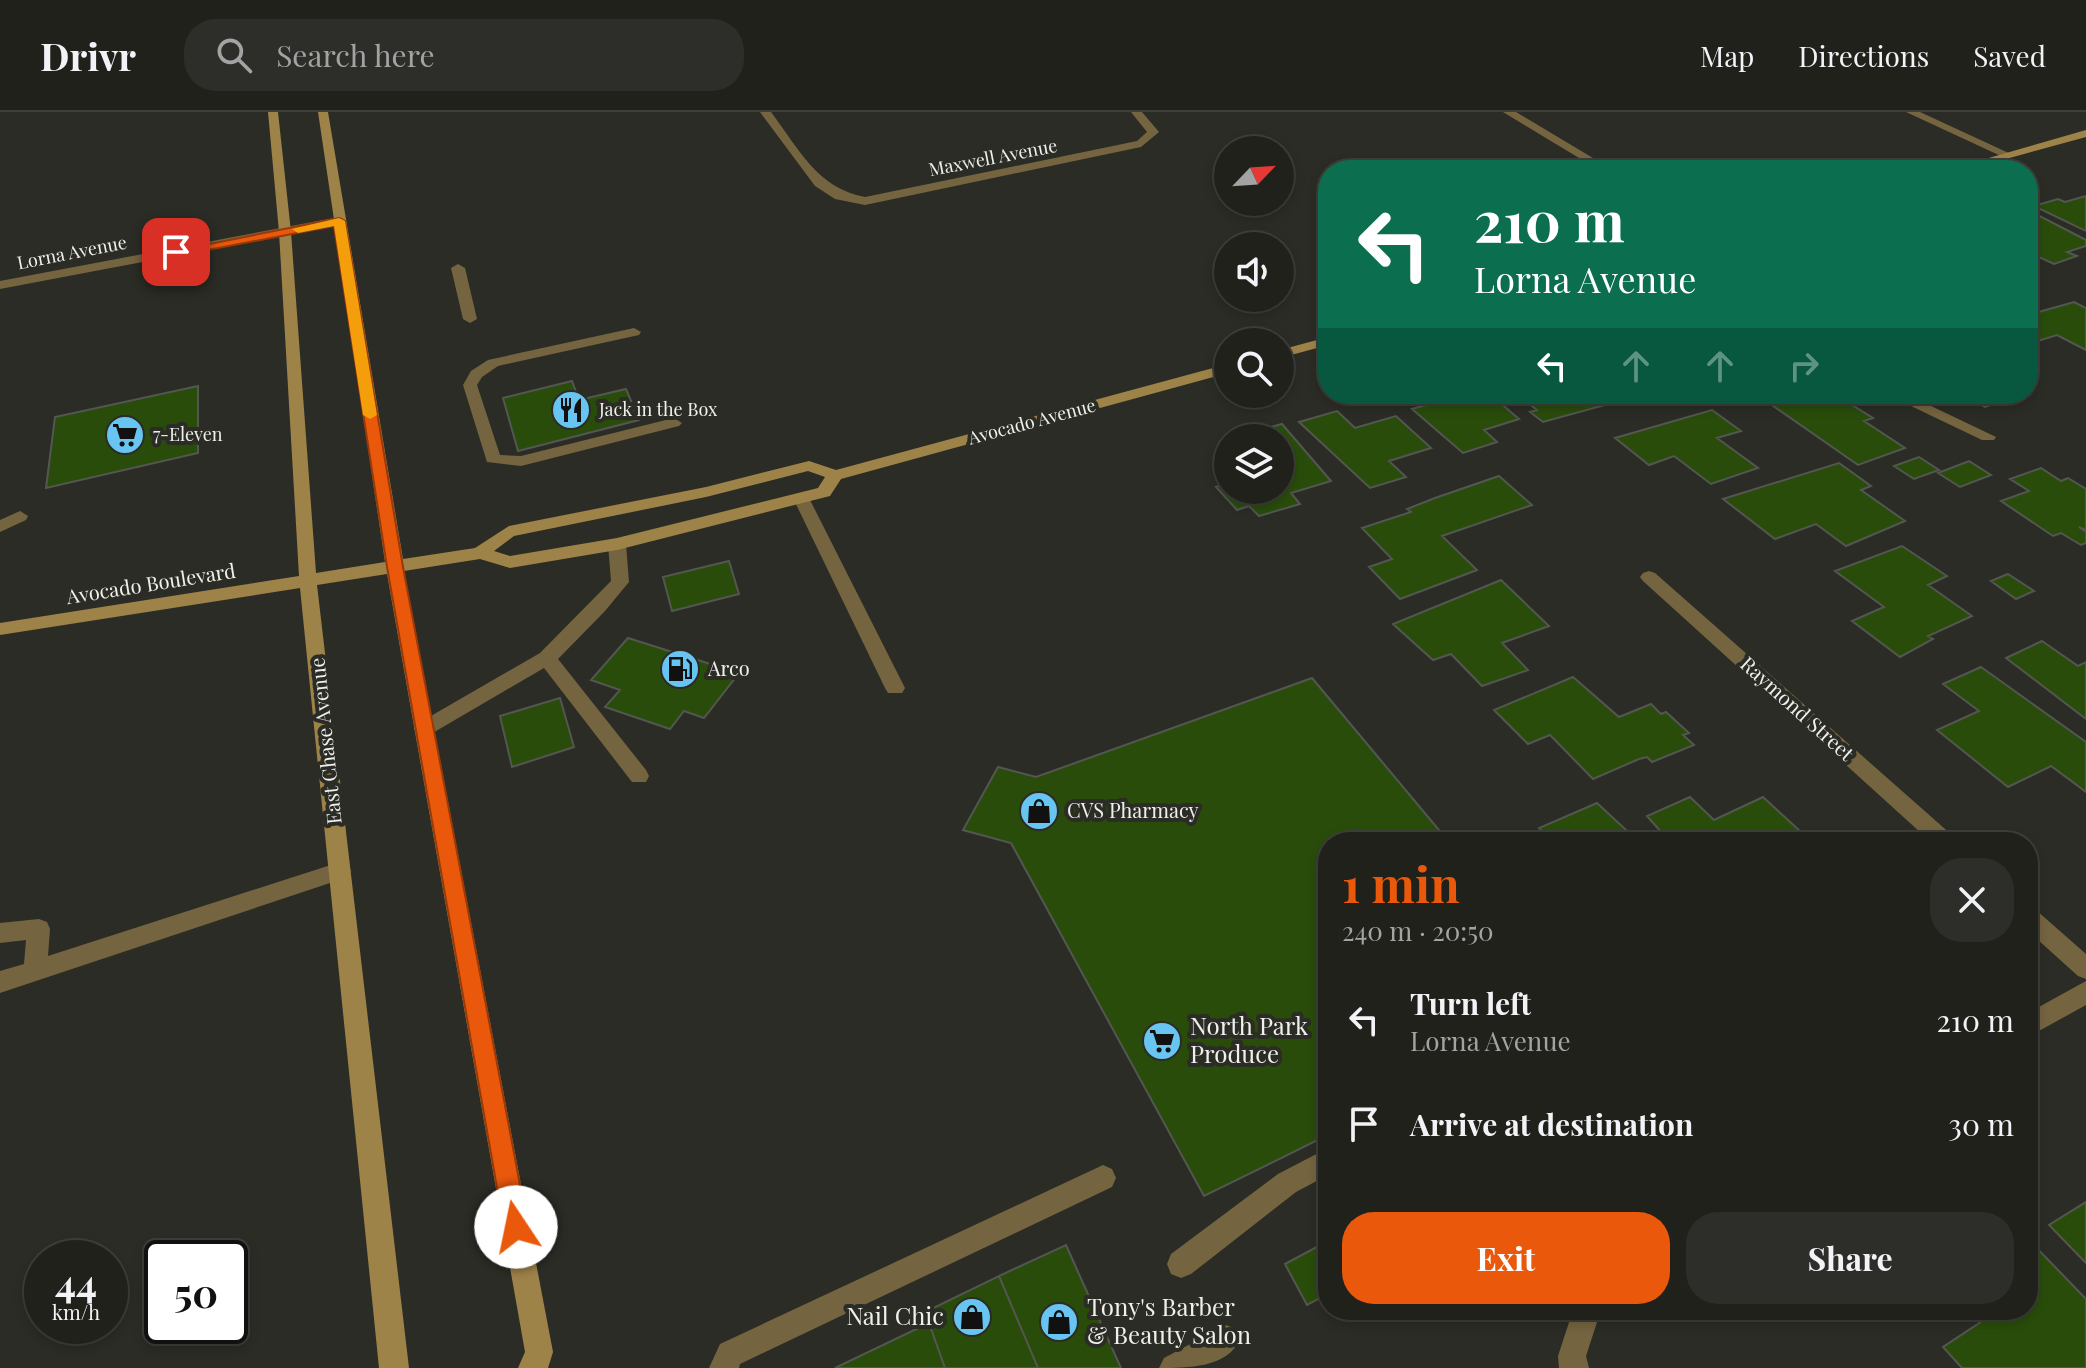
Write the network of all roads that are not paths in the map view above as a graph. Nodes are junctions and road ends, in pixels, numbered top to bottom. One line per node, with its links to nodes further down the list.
1 (273, 112): 12 (main road, East Chase Avenue)
2 (323, 112): 11 (main road)
3 (765, 112): 6 (street, Maxwell Avenue)
4 (1508, 112): 9 (street)
5 (1911, 112): 8 (street)
6 (1139, 114)
7 (2086, 133): 8 (main road)
8 (2007, 155): 10 (main road)
9 (1590, 160)
10 (1989, 160)
11 (339, 221): 12 (street, Lorna Avenue); 29 (main road)
12 (285, 232): 14 (street, Lorna Avenue); 31 (main road, East Chase Avenue)
13 (458, 268): 15 (street)
14 (0, 285)
15 (470, 319)
16 (634, 332): 21 (street)
17 (1318, 344): 18 (main road)
18 (1294, 350)
19 (1214, 372): 23 (main road, Avocado Avenue)
20 (1916, 404): 22 (street)
21 (674, 423)
22 (1988, 437)
23 (835, 475): 24 (main road, Avocado Avenue); 28 (main road, Avocado Avenue)
24 (801, 498): 27 (main road, Avocado Avenue); 34 (street)
25 (20, 516): 26 (street)
26 (0, 527)
27 (617, 544): 28 (main road, Avocado Avenue); 33 (street)
28 (480, 553): 29 (main road, Avocado Avenue)
29 (395, 567): 31 (main road, Avocado Avenue); 35 (main road)
30 (1649, 577): 37 (street, Raymond Street)
31 (308, 582): 32 (main road, Avocado Boulevard); 38 (main road, East Chase Avenue)
32 (0, 629)
33 (547, 658): 35 (street); 36 (street)
34 (895, 688)
35 (424, 729): 52 (main road)
36 (639, 776)
37 (1934, 832)
38 (340, 871): 42 (street); 51 (main road, East Chase Avenue)
39 (2038, 926): 41 (street)
40 (0, 933): 42 (street)
41 (2086, 969)
42 (35, 970): 43 (street)
43 (0, 982)
44 (2086, 992): 45 (street)
45 (2038, 1020)
46 (1318, 1166): 48 (street)
47 (1103, 1178): 53 (street)
48 (1181, 1264)
49 (1584, 1320): 55 (street)
50 (1226, 1339): 54 (street)
51 (394, 1368)
52 (533, 1368)
53 (724, 1368)
54 (1174, 1368)
55 (1574, 1368)

